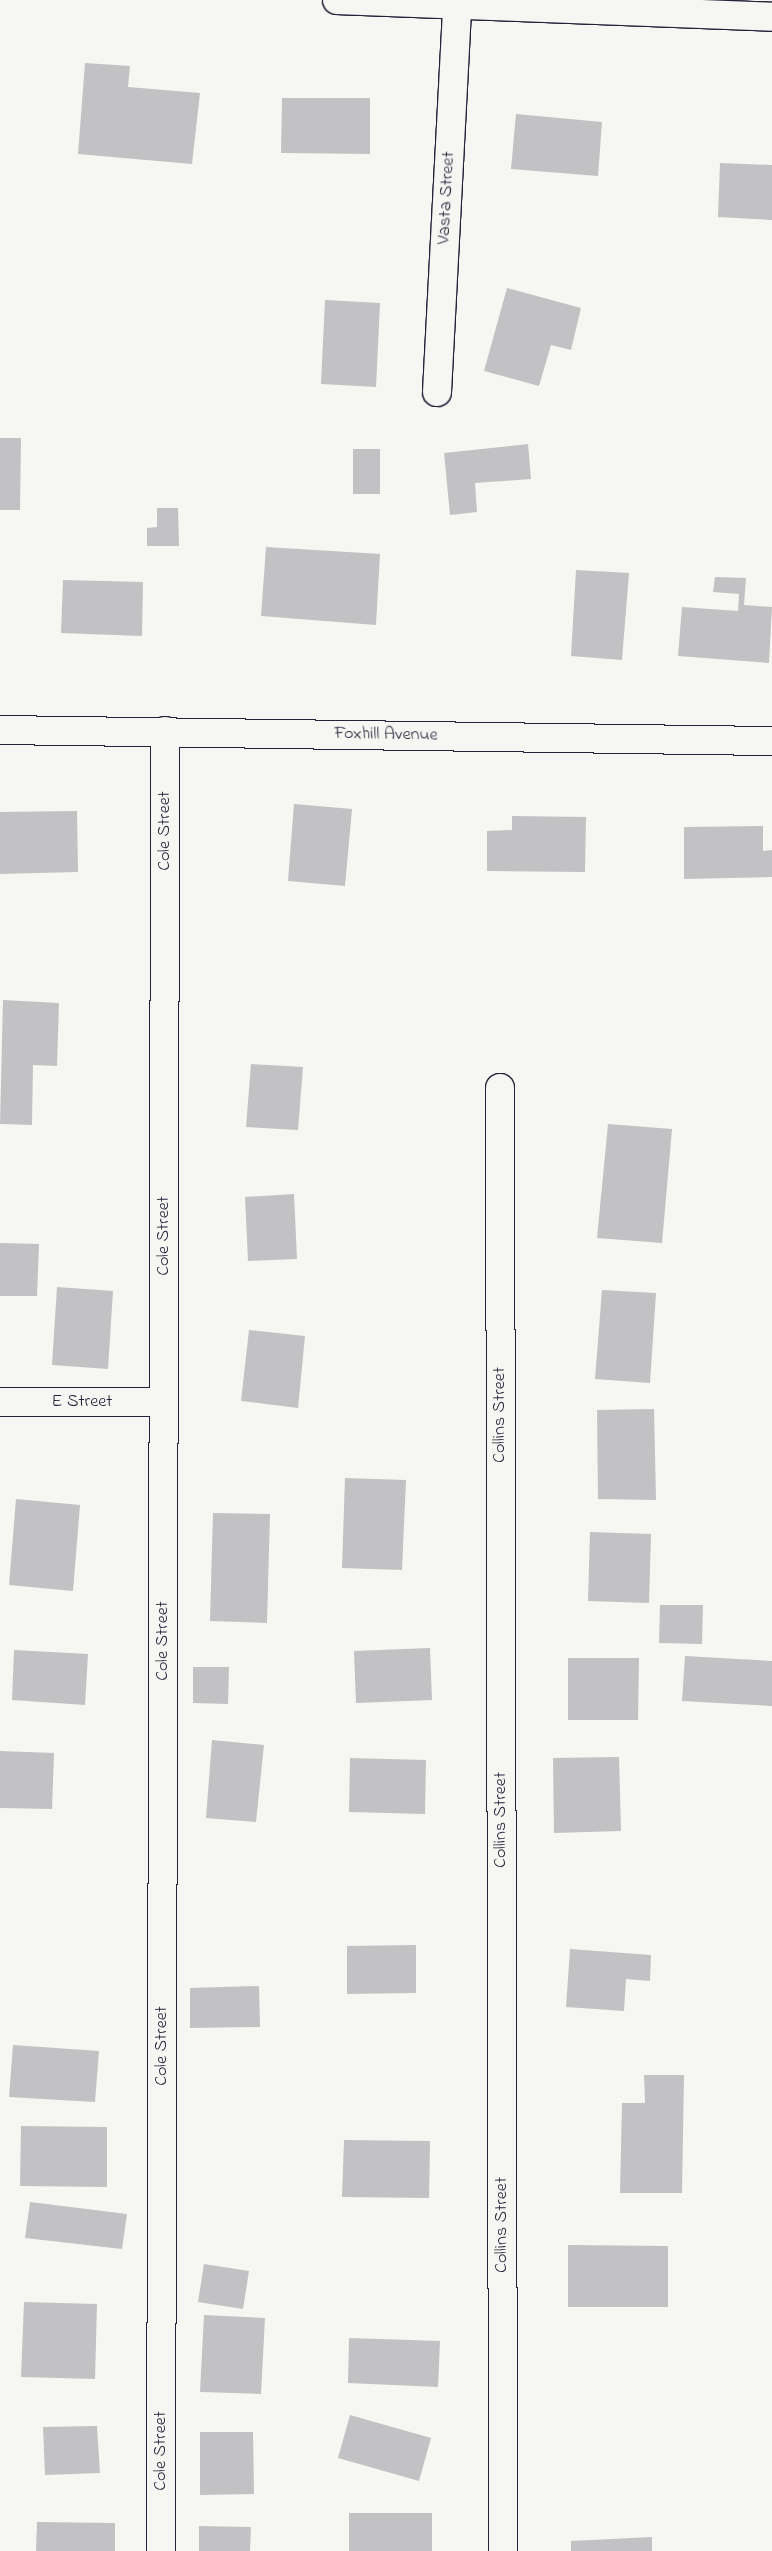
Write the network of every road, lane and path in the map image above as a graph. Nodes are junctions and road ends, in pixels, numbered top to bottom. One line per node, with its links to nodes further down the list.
1 (337, 0): 2 (street)
2 (457, 5): 3 (street); 4 (street, Vasta Street)
3 (772, 17)
4 (437, 392)
5 (0, 730): 6 (street, Foxhill Avenue)
6 (165, 731): 7 (street, Foxhill Avenue); 10 (street, Cole Street)
7 (772, 741)
8 (500, 1088): 12 (street, Collins Street)
9 (0, 1402): 10 (street, E Street)
10 (164, 1402): 11 (street, Cole Street)
11 (161, 2551)
12 (503, 2551)

